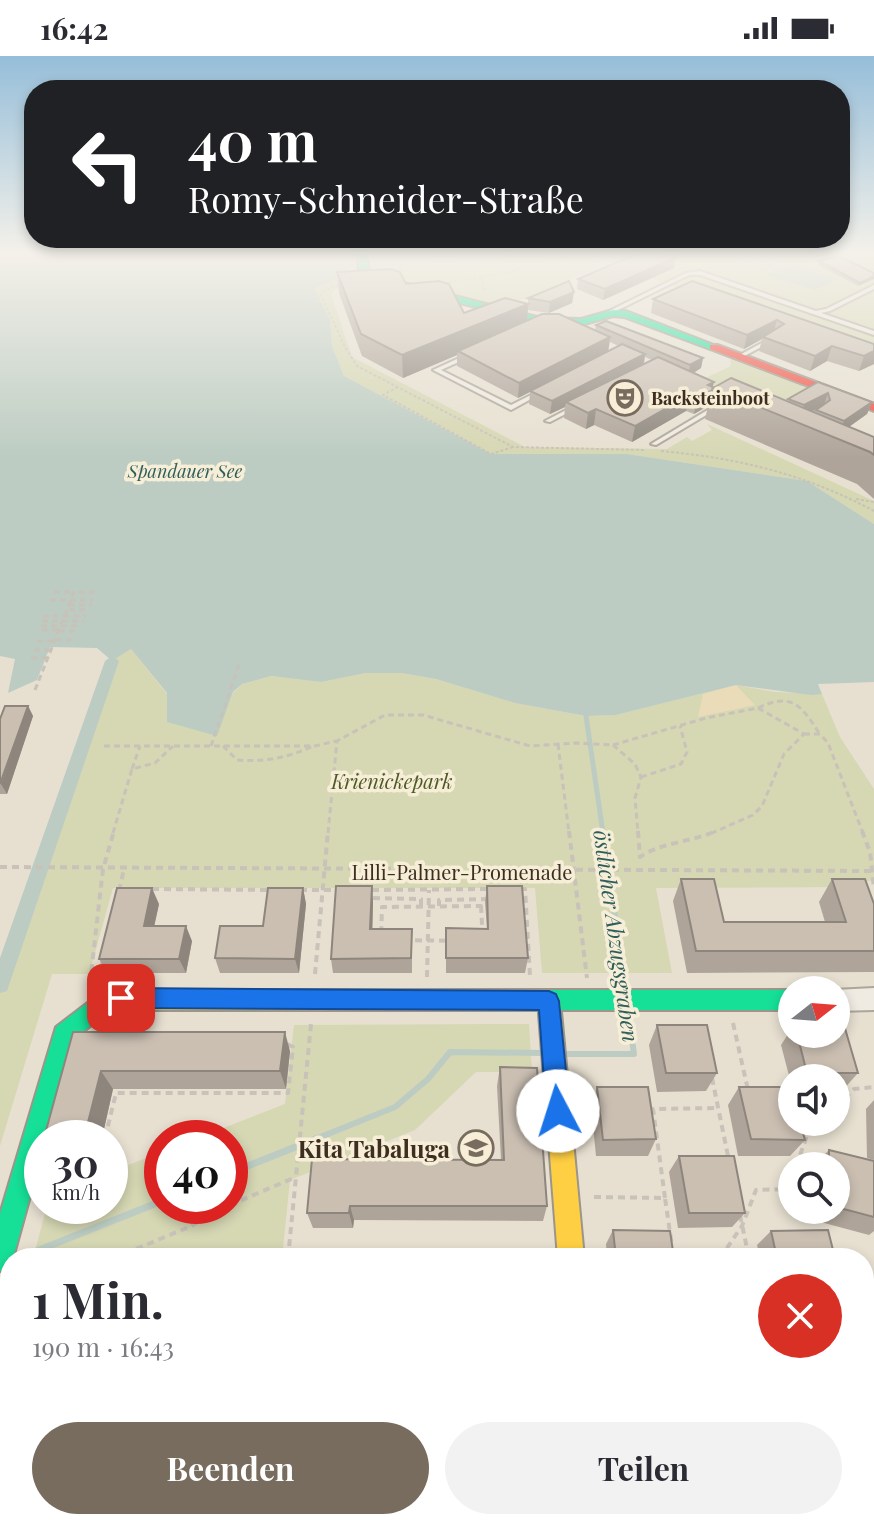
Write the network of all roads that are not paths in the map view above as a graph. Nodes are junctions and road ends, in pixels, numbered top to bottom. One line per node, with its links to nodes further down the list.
1 (532, 321): 2 (street)
2 (585, 321)
3 (645, 321): 8 (street)
4 (837, 321): 5 (lane)
5 (874, 333)
6 (774, 338): 8 (lane)
7 (479, 352): 9 (lane)
8 (737, 358): 12 (street)
9 (551, 387)
10 (728, 400): 14 (lane)
11 (588, 401): 13 (lane)
12 (874, 408)
13 (548, 421)
14 (654, 444)
15 (874, 999): 17 (street)
16 (778, 1000): 18 (street)
17 (850, 1000)
18 (540, 1001): 19 (street); 20 (street)
19 (3, 1248)
20 (570, 1248)

